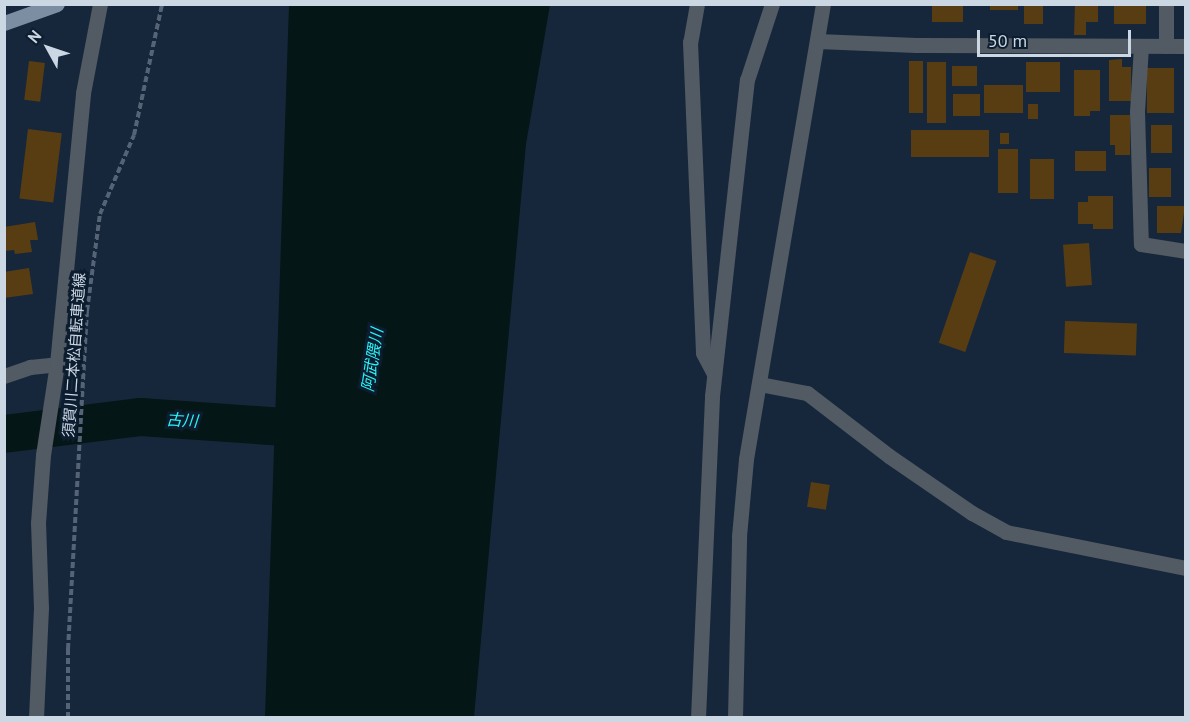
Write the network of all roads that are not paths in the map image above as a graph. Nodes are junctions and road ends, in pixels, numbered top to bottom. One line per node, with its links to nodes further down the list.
1 (57, 4): 7 (main road)
2 (100, 4): 13 (street)
3 (697, 4): 14 (street)
4 (772, 4): 14 (street)
5 (823, 4): 8 (street)
6 (1166, 4): 10 (street)
7 (4, 23)
8 (817, 41): 9 (street); 16 (street)
9 (1140, 46): 10 (street); 12 (street)
10 (1166, 46): 11 (street)
11 (1185, 46)
12 (1185, 251)
13 (57, 364): 15 (street); 18 (street)
14 (714, 374): 21 (street)
15 (4, 376)
16 (759, 384): 17 (street); 22 (street)
17 (1185, 568)
18 (37, 701): 19 (street); 20 (street)
19 (24, 717)
20 (36, 717)
21 (698, 717)
22 (735, 717)

